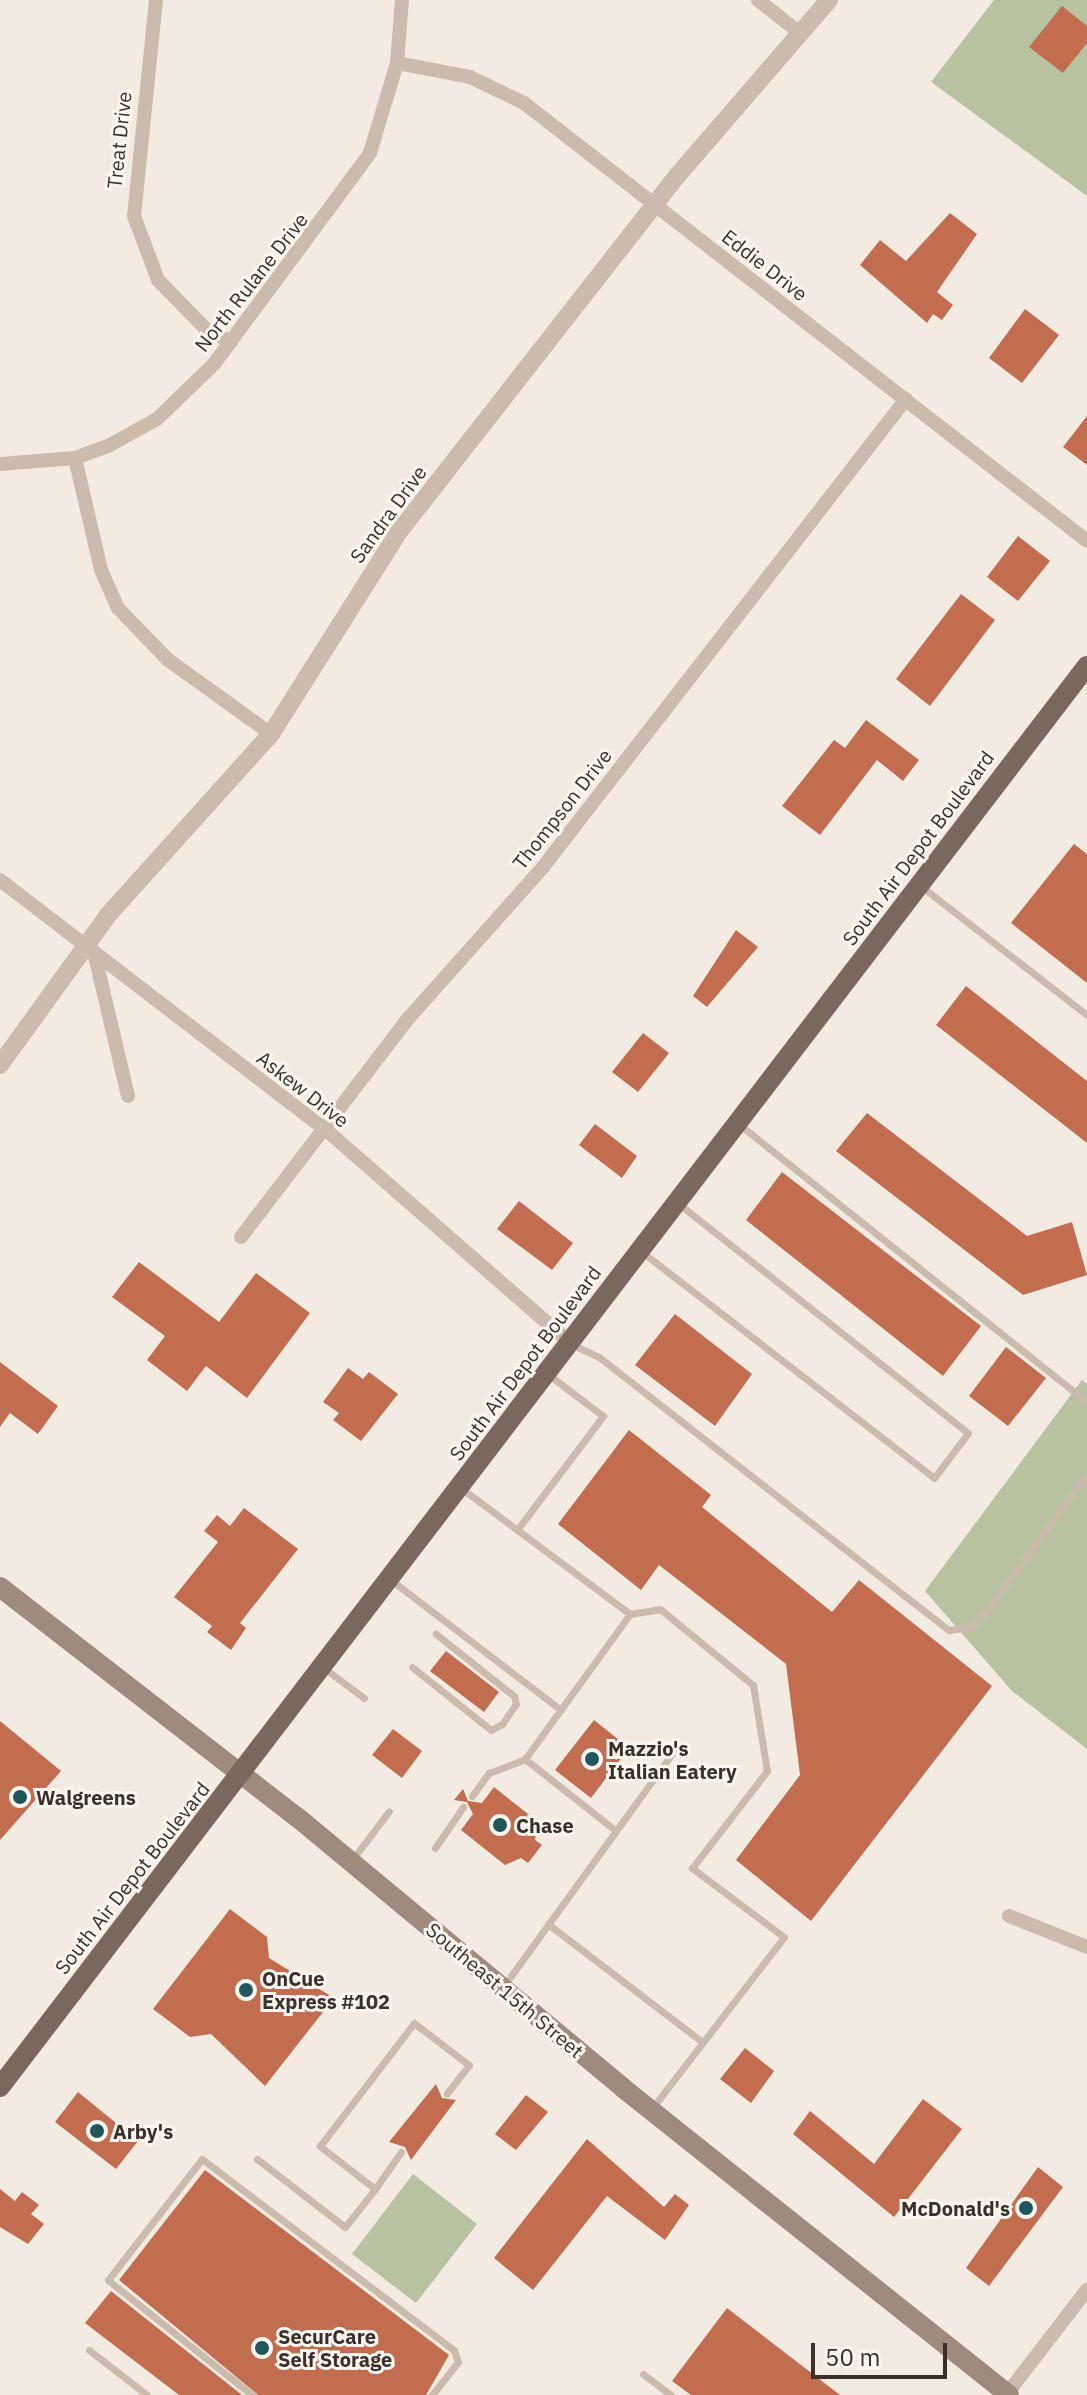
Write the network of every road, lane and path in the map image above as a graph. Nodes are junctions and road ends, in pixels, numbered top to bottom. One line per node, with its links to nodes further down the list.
1 (156, 0): 8 (street, Treat Drive)
2 (402, 0): 6 (street, North Rulane Drive)
3 (758, 0): 5 (street)
4 (829, 0): 5 (street, Sandra Drive)
5 (800, 33): 7 (street, Sandra Drive)
6 (397, 63): 7 (street, Eddie Drive); 8 (street, North Rulane Drive)
7 (655, 205): 9 (street, Eddie Drive); 14 (street, Sandra Drive)
8 (231, 342): 10 (street, North Rulane Drive)
9 (906, 399): 12 (street, Eddie Drive); 22 (street, Thompson Drive)
10 (75, 458): 11 (street, North Rulane Drive); 14 (street)
11 (0, 464)
12 (1087, 541)
13 (1087, 666): 16 (main road, South Air Depot Boulevard)
14 (271, 734): 17 (street, Sandra Drive)
15 (0, 880): 17 (street, Askew Drive)
16 (920, 886): 18 (lane); 21 (main road, South Air Depot Boulevard)
17 (91, 950): 19 (street, Sandra Drive); 20 (street); 22 (street, Askew Drive)
18 (1087, 1015)
19 (0, 1065)
20 (128, 1096)
21 (738, 1123): 23 (main road, South Air Depot Boulevard); 28 (lane)
22 (325, 1129): 24 (street, Thompson Drive); 26 (street, Askew Drive)
23 (678, 1203): 25 (main road, South Air Depot Boulevard); 25 (lane)
24 (241, 1237)
25 (641, 1251): 26 (main road, South Air Depot Boulevard)
26 (570, 1343): 27 (main road, South Air Depot Boulevard); 29 (lane)
27 (547, 1374): 30 (main road, South Air Depot Boulevard); 31 (lane)
28 (1087, 1402)
29 (1087, 1474)
30 (461, 1488): 31 (lane); 32 (main road, South Air Depot Boulevard)
31 (517, 1530): 34 (lane)
32 (391, 1580): 37 (main road, South Air Depot Boulevard); 39 (lane)
33 (0, 1587): 42 (main road, Southeast 15th Street)
34 (630, 1614): 39 (lane); 53 (lane)
35 (436, 1634): 36 (lane)
36 (412, 1667)
37 (324, 1668): 38 (lane); 42 (main road, South Air Depot Boulevard)
38 (364, 1698)
39 (561, 1710): 41 (lane)
40 (673, 1752): 46 (lane)
41 (525, 1759): 43 (lane); 46 (lane)
42 (242, 1774): 48 (main road, Southeast 15th Street); 54 (main road, South Air Depot Boulevard)
43 (472, 1796)
44 (463, 1807): 47 (lane)
45 (389, 1811): 48 (lane)
46 (615, 1830): 50 (lane)
47 (435, 1848)
48 (351, 1862): 52 (main road, Southeast 15th Street)
49 (1009, 1916): 51 (street)
50 (548, 1924): 52 (lane); 53 (lane)
51 (1087, 1947)
52 (501, 1988): 56 (main road, Southeast 15th Street)
53 (701, 2041): 56 (lane)
54 (0, 2087)
55 (447, 2093): 59 (lane)
56 (650, 2110): 67 (main road, Southeast 15th Street)
57 (401, 2152): 59 (lane)
58 (257, 2159): 59 (lane)
59 (375, 2189)
60 (1087, 2290): 67 (street)
61 (89, 2350): 63 (lane)
62 (643, 2374): 66 (lane)
63 (147, 2395)
64 (252, 2395): 65 (lane)
65 (432, 2395)
66 (671, 2395)
67 (1007, 2395)

